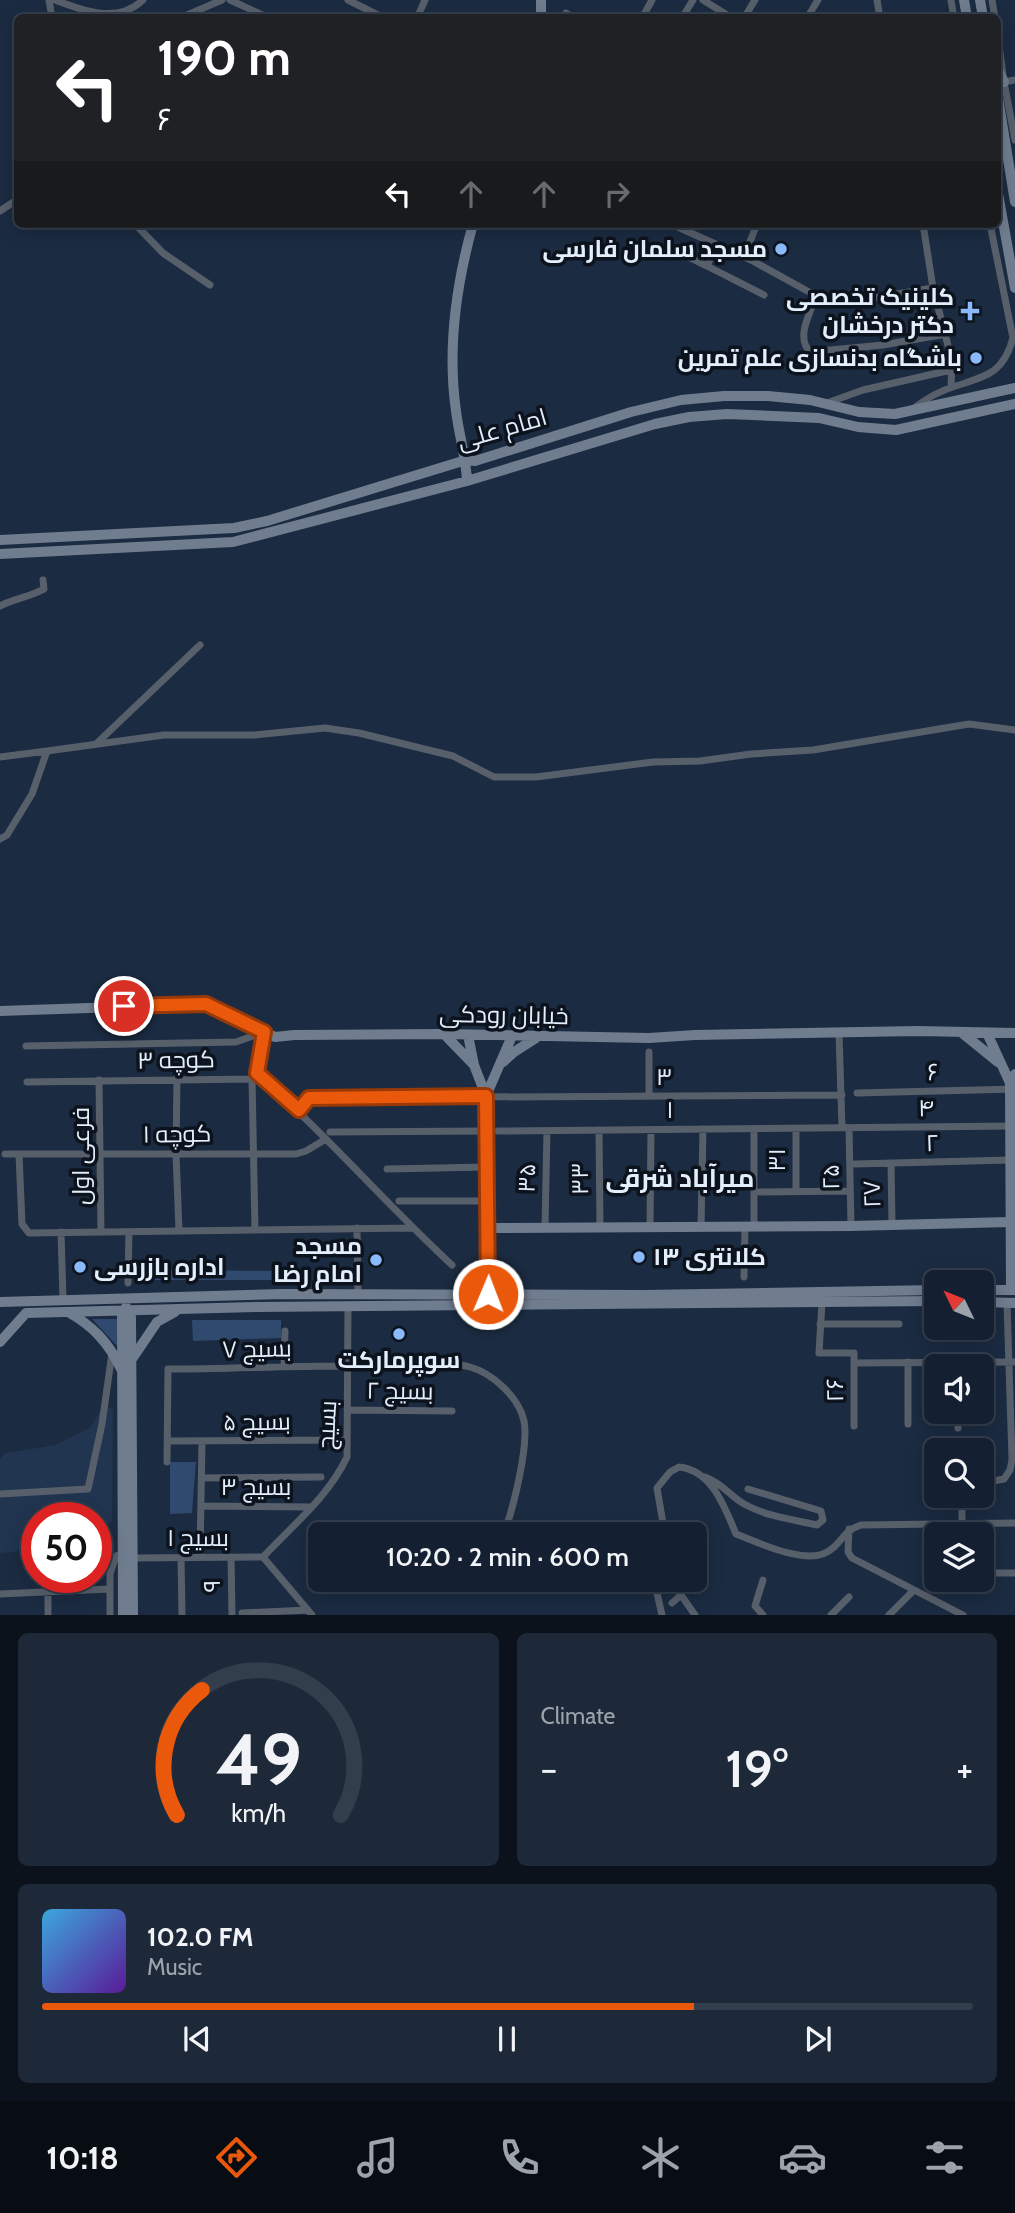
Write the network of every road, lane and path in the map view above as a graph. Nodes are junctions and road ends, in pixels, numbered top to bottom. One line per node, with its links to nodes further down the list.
1 (52, 0): 2 (street)
2 (144, 0)
3 (222, 0): 8 (street)
4 (230, 0): 9 (street)
5 (348, 0): 7 (street)
6 (703, 0): 12 (street)
7 (366, 9): 10 (street); 11 (street)
8 (189, 14)
9 (251, 14)
10 (364, 14)
11 (376, 14)
12 (726, 14)
13 (1001, 55): 14 (street)
14 (1005, 78): 16 (street)
15 (1001, 116): 17 (main road)
16 (1015, 139)
17 (1015, 202)
18 (1001, 217): 29 (main road)
19 (139, 228): 30 (street)
20 (472, 228): 44 (main road)
21 (680, 228): 26 (street)
22 (755, 228): 25 (street)
23 (924, 228): 31 (street)
24 (991, 228): 37 (street)
25 (749, 244)
26 (717, 245): 28 (street); 34 (street)
27 (681, 253): 28 (street)
28 (707, 266): 33 (street)
29 (1014, 272): 32 (main road)
30 (210, 285)
31 (933, 288): 34 (street); 35 (street)
32 (1015, 288)
33 (764, 295)
34 (816, 296): 35 (street)
35 (946, 334): 36 (street)
36 (951, 370): 37 (street); 39 (street)
37 (951, 387): 41 (street)
38 (1014, 388): 41 (main road, امام علی)
39 (827, 403): 42 (main road, امام علی); 44 (main road, امام علی)
40 (1015, 404): 43 (main road, امام علی)
41 (909, 411): 42 (main road, امام علی)
42 (895, 414): 43 (main road)
43 (896, 430): 45 (main road, امام علی)
44 (466, 460): 45 (main road); 46 (main road, امام علی)
45 (467, 481): 48 (main road, امام علی)
46 (234, 528): 47 (main road, امام علی); 48 (main road)
47 (0, 540)
48 (236, 541): 49 (main road, امام علی)
49 (0, 554)
50 (43, 580): 51 (street)
51 (0, 606)
52 (200, 645): 54 (street)
53 (1015, 730): 54 (street)
54 (96, 744): 55 (street)
55 (47, 751): 56 (street); 57 (street)
56 (0, 757)
57 (0, 839)
58 (0, 1011): 59 (main road, خیابان رودکی)
59 (264, 1032): 64 (main road, خیابان رودکی); 68 (street); 73 (street)
60 (960, 1032): 61 (main road, خیابان رودکی); 62 (main road, خیابان رودکی); 70 (main road)
61 (839, 1033): 67 (main road, خیابان رودکی); 79 (street, ۲۵)
62 (987, 1033): 63 (main road, خیابان رودکی); 70 (main road)
63 (1015, 1033)
64 (444, 1034): 65 (main road, خیابان رودکی); 71 (main road)
65 (467, 1035): 66 (main road, خیابان رودکی); 71 (main road)
66 (512, 1036): 67 (main road, خیابان رودکی); 72 (main road)
67 (539, 1036): 72 (main road)
68 (26, 1046)
69 (649, 1052): 81 (street)
70 (1000, 1063): 77 (main road)
71 (474, 1065): 80 (main road)
72 (500, 1065): 80 (main road)
73 (254, 1076): 74 (street, کوچه ۳); 82 (street); 94 (street)
74 (177, 1078): 75 (street, کوچه ۳); 95 (street)
75 (99, 1080): 76 (street, کوچه ۳); 98 (street, فرعی اول)
76 (27, 1082)
77 (1013, 1084): 78 (street, ۶); 83 (main road)
78 (857, 1093)
79 (842, 1095): 81 (street, ۳); 84 (street, ۲۵)
80 (486, 1096): 81 (street, ۳); 82 (street); 91 (main road)
81 (649, 1096)
82 (299, 1110): 93 (street)
83 (1012, 1126): 84 (street, ۴); 99 (main road)
84 (846, 1128): 87 (street, ۱); 105 (street, ۲۵)
85 (704, 1129): 86 (street, ۱); 90 (street, ۱); 115 (street)
86 (754, 1129): 87 (street, ۱); 116 (street)
87 (796, 1129): 104 (street, ۳۱)
88 (547, 1130): 89 (street, ۱); 92 (street, ۱); 112 (street, ۳۵)
89 (599, 1130): 90 (street, ۱); 113 (street, ۳۳)
90 (651, 1130): 114 (street)
91 (487, 1131): 93 (street); 102 (main road)
92 (499, 1131)
93 (328, 1136): 94 (street, کوچه ۱); 118 (street)
94 (255, 1152): 95 (street, کوچه ۱); 120 (street)
95 (176, 1153): 98 (street, کوچه ۱); 121 (street)
96 (5, 1154): 97 (street, کوچه ۱)
97 (19, 1154): 98 (street, کوچه ۱); 122 (street)
98 (100, 1155): 123 (street, فرعی اول)
99 (1010, 1160): 100 (street, ۲); 111 (main road)
100 (891, 1163): 101 (street, ۲); 109 (street, ۲۷)
101 (855, 1164)
102 (488, 1167): 103 (street); 108 (main road)
103 (387, 1170)
104 (796, 1191): 105 (street); 106 (street)
105 (850, 1191): 110 (street, ۲۵)
106 (759, 1192)
107 (399, 1201): 108 (street)
108 (488, 1201): 119 (main road)
109 (892, 1224): 110 (main road); 111 (main road)
110 (851, 1226): 116 (main road)
111 (1012, 1226): 129 (main road)
112 (545, 1227): 113 (main road); 119 (main road)
113 (600, 1227): 114 (main road)
114 (650, 1227): 115 (main road)
115 (701, 1227): 116 (main road)
116 (750, 1227): 126 (street)
117 (357, 1228): 118 (street); 120 (street); 131 (street)
118 (412, 1228): 125 (street)
119 (489, 1228): 132 (main road)
120 (255, 1230): 121 (street)
121 (179, 1231): 124 (street)
122 (61, 1232): 123 (street); 134 (street)
123 (101, 1232): 124 (street)
124 (129, 1232): 127 (street)
125 (452, 1265)
126 (744, 1277)
127 (128, 1283)
128 (994, 1290): 129 (main road)
129 (1013, 1290)
130 (924, 1291): 133 (main road)
131 (358, 1294): 132 (main road); 141 (main road)
132 (488, 1294): 133 (main road)
133 (871, 1295): 137 (main road); 139 (main road)
134 (62, 1299): 135 (main road); 136 (main road)
135 (25, 1300): 138 (main road); 143 (main road)
136 (86, 1300): 141 (main road); 146 (main road)
137 (924, 1300)
138 (0, 1302)
139 (822, 1302): 142 (main road); 148 (street)
140 (1011, 1303): 156 (street)
141 (126, 1305): 144 (main road); 146 (main road); 154 (main road); 162 (main road)
142 (348, 1307): 144 (main road); 160 (street, بسیج)
143 (0, 1310)
144 (179, 1310): 154 (main road)
145 (68, 1312): 146 (main road); 147 (main road); 153 (main road)
146 (85, 1312)
147 (26, 1313): 150 (main road); 152 (main road)
148 (820, 1324): 149 (street); 157 (street, ۲۶)
149 (899, 1324)
150 (0, 1327)
151 (285, 1331): 161 (street)
152 (0, 1342)
153 (112, 1351): 162 (main road); 178 (street)
154 (131, 1359): 187 (main road)
155 (908, 1362): 157 (street); 158 (street); 165 (street)
156 (1013, 1362): 159 (street); 176 (street)
157 (854, 1363): 167 (street, ۲۶)
158 (924, 1363)
159 (994, 1363)
160 (348, 1366): 161 (street, بسیج ۷); 163 (street, بسیج); 181 (street, بسیج ۷)
161 (284, 1367): 170 (street, بسیج ۷)
162 (123, 1374): 187 (main road)
163 (348, 1410): 164 (street, بسیج ۲); 169 (street, بسیج)
164 (452, 1411)
165 (908, 1424)
166 (958, 1424): 168 (street)
167 (854, 1426)
168 (958, 1428)
169 (347, 1440): 171 (street, بسیج ۵); 180 (street, بسیج)
170 (168, 1441): 171 (street, بسیج ۵); 172 (street)
171 (202, 1441): 175 (street)
172 (167, 1462)
173 (697, 1474): 177 (street); 182 (street); 186 (street)
174 (321, 1477): 175 (street)
175 (202, 1478): 179 (street)
176 (994, 1481)
177 (748, 1489)
178 (0, 1494)
179 (201, 1506): 180 (street, بسیج ۳); 189 (street)
180 (310, 1507): 191 (street, بسیج)
181 (509, 1522)
182 (663, 1522)
183 (994, 1523): 184 (street)
184 (1015, 1523)
185 (924, 1524): 186 (street)
186 (849, 1529): 196 (street)
187 (128, 1555): 188 (street, بسیج ۱); 192 (street); 208 (main road); 209 (main road)
188 (181, 1557): 189 (street, بسیج ۱); 210 (street)
189 (200, 1557): 190 (street, بسیج ۱)
190 (231, 1557): 191 (street, بسیج ۱); 211 (street, ۹)
191 (263, 1557): 204 (street)
192 (112, 1571)
193 (994, 1573): 194 (street)
194 (1015, 1573)
195 (763, 1580): 214 (street)
196 (913, 1591): 216 (street); 217 (street)
197 (657, 1592): 212 (street)
198 (24, 1593): 201 (street)
199 (48, 1593): 206 (street)
200 (110, 1593): 207 (street)
201 (0, 1594)
202 (849, 1597): 215 (street)
203 (672, 1603): 213 (street)
204 (311, 1612): 205 (street)
205 (242, 1613)
206 (48, 1615)
207 (110, 1615)
208 (124, 1615)
209 (133, 1615)
210 (182, 1615)
211 (232, 1615)
212 (662, 1615)
213 (695, 1615)
214 (763, 1615)
215 (831, 1615)
216 (889, 1615)
217 (963, 1615)

